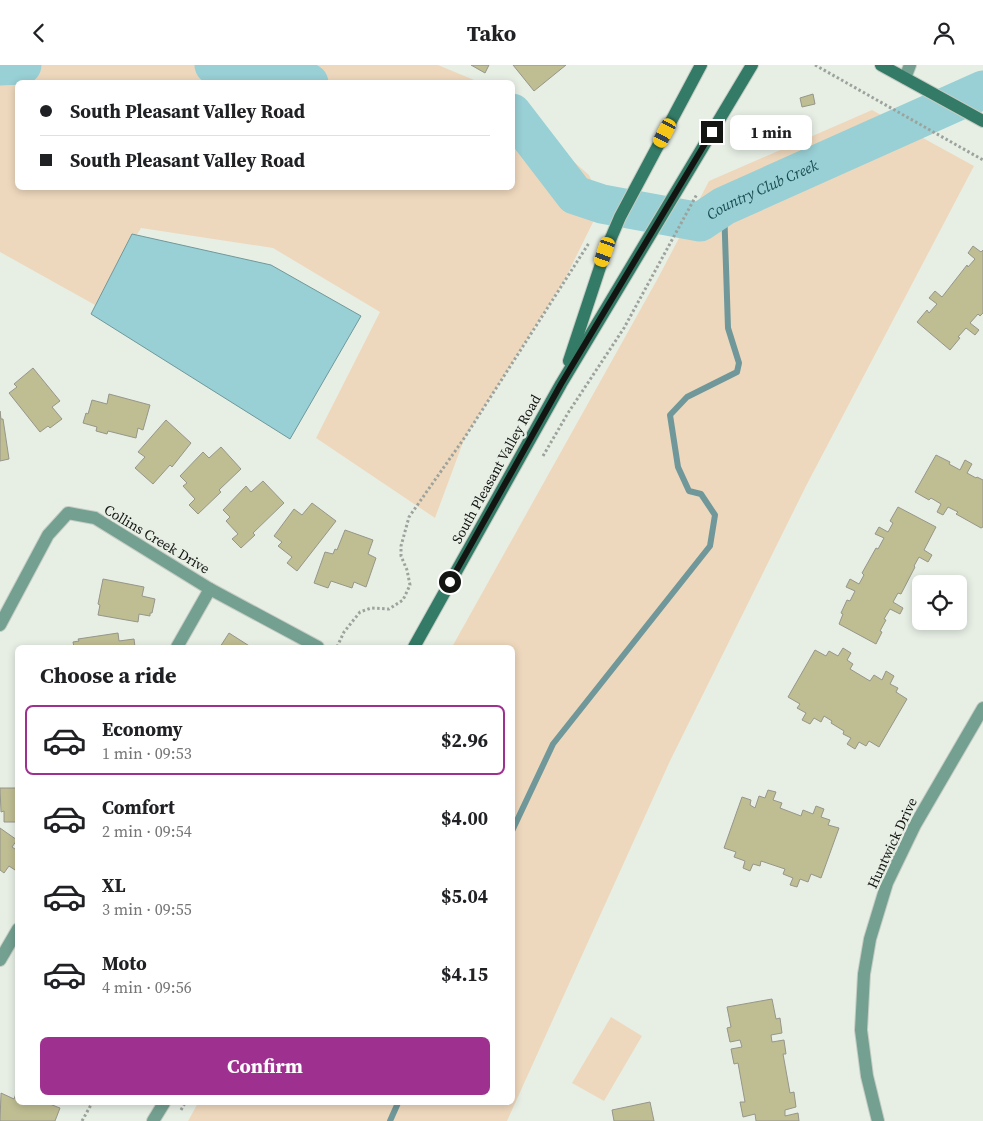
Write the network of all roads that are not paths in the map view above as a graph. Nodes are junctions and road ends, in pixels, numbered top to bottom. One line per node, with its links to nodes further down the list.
1 (701, 65): 7 (street, South Pleasant Valley Road)
2 (752, 65): 7 (street, South Pleasant Valley Road)
3 (881, 65): 5 (street)
4 (910, 65): 5 (street)
5 (905, 78): 6 (street)
6 (983, 121)
7 (561, 384): 12 (street, South Pleasant Valley Road)
8 (210, 589): 9 (street, Collins Creek Drive); 10 (street); 11 (street, Collins Creek Drive)
9 (0, 625)
10 (178, 645)
11 (314, 645)
12 (415, 645)
13 (983, 708): 18 (street, Huntwick Drive)
14 (15, 934): 15 (street)
15 (0, 960)
16 (163, 1105): 17 (street)
17 (153, 1121)
18 (878, 1121)

